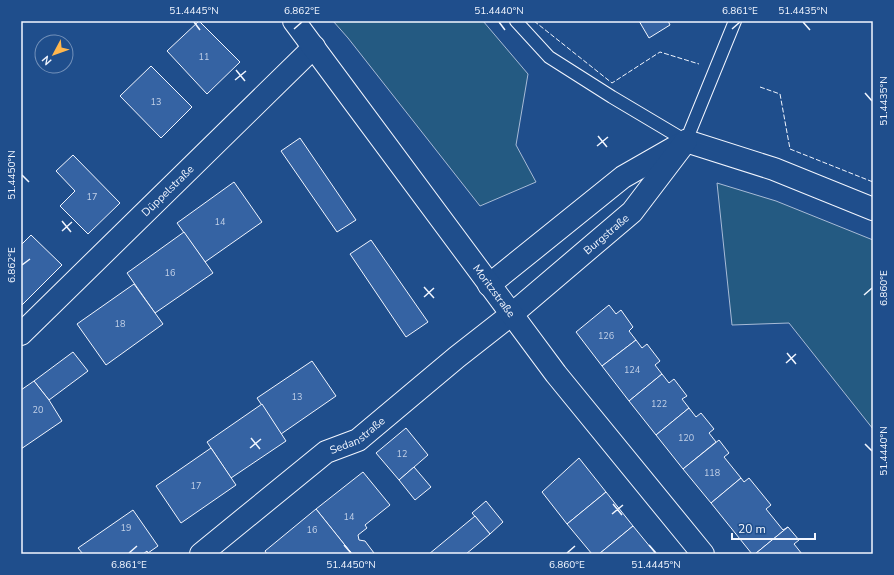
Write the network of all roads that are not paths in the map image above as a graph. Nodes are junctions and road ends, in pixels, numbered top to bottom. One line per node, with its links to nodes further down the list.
1 (294, 21): 4 (street, Moritzstraße)
2 (516, 21): 5 (lane)
3 (735, 21): 5 (lane)
4 (314, 47): 7 (street, Moritzstraße); 9 (street, Düppelstraße)
5 (686, 141): 6 (street); 7 (street); 8 (street, Burgstraße)
6 (873, 209)
7 (489, 285): 8 (street, Moritzstraße)
8 (512, 314): 10 (street, Sedanstraße); 11 (street, Moritzstraße)
9 (21, 334)
10 (201, 554)
11 (703, 554)

